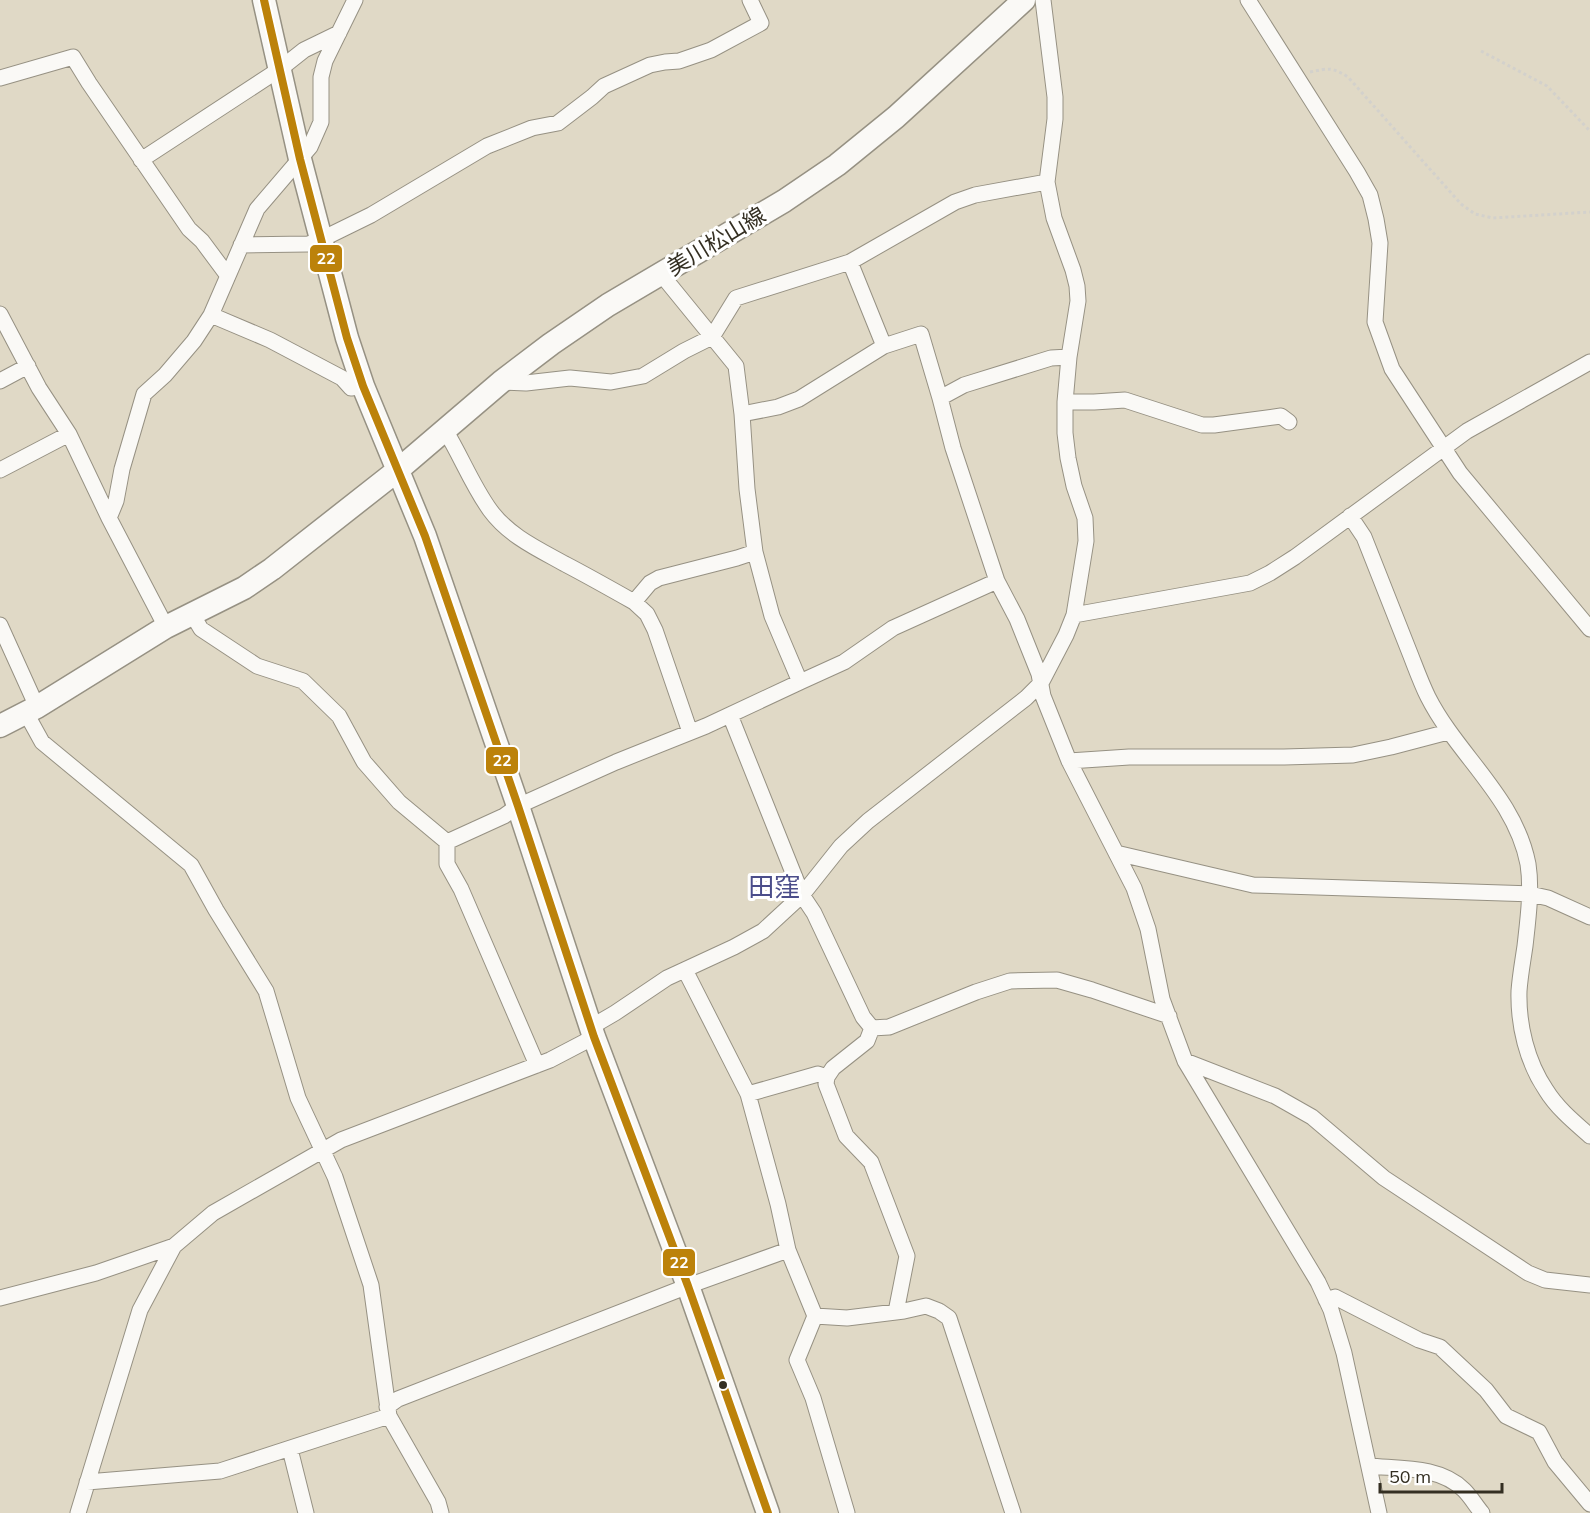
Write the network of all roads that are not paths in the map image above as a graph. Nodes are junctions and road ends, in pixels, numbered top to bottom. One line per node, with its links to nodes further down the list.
1 (264, 0): 8 (main road)
2 (355, 0): 7 (street)
3 (750, 0): 13 (street)
4 (1024, 0): 16 (main road, 美川松山線)
5 (1043, 0): 12 (street)
6 (1248, 0): 34 (street)
7 (339, 33): 8 (street); 10 (street)
8 (280, 69): 10 (main road); 11 (street)
9 (0, 78): 11 (street)
10 (300, 159): 13 (main road); 14 (street)
11 (141, 160): 17 (street)
12 (1047, 182): 15 (street); 22 (street)
13 (320, 240): 14 (street); 27 (main road)
14 (241, 245): 17 (street)
15 (850, 262): 20 (street); 21 (street)
16 (661, 274): 20 (street); 26 (main road, 美川松山線)
17 (228, 276): 19 (street)
18 (0, 314): 24 (street)
19 (211, 315): 27 (street); 38 (street)
20 (712, 337): 26 (street); 30 (street)
21 (884, 346): 28 (street); 30 (street)
22 (1069, 357): 28 (street); 29 (street)
23 (1590, 362): 34 (street)
24 (28, 366): 25 (street); 33 (street)
25 (0, 381)
26 (501, 382): 32 (main road, 美川松山線)
27 (363, 386): 36 (main road)
28 (940, 398): 40 (street)
29 (1065, 402): 31 (street); 43 (street)
30 (742, 414): 39 (street)
31 (1289, 422)
32 (445, 429): 36 (main road, 美川松山線); 41 (street)
33 (69, 434): 35 (street); 38 (street)
34 (1444, 448): 37 (street); 46 (street)
35 (0, 470)
36 (398, 470): 42 (main road, 美川松山線); 54 (main road)
37 (1350, 516): 43 (street); 52 (street)
38 (109, 518): 45 (street)
39 (754, 552): 41 (street); 47 (street)
40 (997, 580): 47 (street); 48 (street)
41 (634, 602): 51 (street)
42 (192, 614): 45 (main road, 美川松山線); 55 (street)
43 (1074, 615): 48 (street)
44 (0, 625): 50 (street)
45 (166, 627): 50 (main road, 美川松山線)
46 (1590, 629)
47 (800, 682): 49 (street)
48 (1041, 683): 53 (street); 58 (street)
49 (730, 715): 51 (street); 58 (street)
50 (15, 717): 69 (street)
51 (690, 732): 54 (street)
52 (1448, 732): 53 (street); 57 (street)
53 (1069, 761): 56 (street)
54 (518, 806): 55 (street); 63 (main road)
55 (447, 843): 65 (street)
56 (1116, 853): 57 (street); 61 (street)
57 (1530, 894): 59 (street); 68 (street)
58 (802, 895): 60 (street); 62 (street)
59 (1590, 917)
60 (685, 970): 63 (street); 67 (street)
61 (1169, 1016): 62 (street); 64 (street)
62 (872, 1028): 66 (street)
63 (592, 1032): 65 (street); 73 (main road)
64 (1185, 1061): 72 (street); 75 (street)
65 (537, 1065): 69 (street)
66 (827, 1077): 67 (street); 76 (street)
67 (748, 1094): 71 (street)
68 (1590, 1136)
69 (321, 1150): 70 (street); 78 (street)
70 (174, 1246): 74 (street); 81 (street)
71 (788, 1250): 73 (street); 77 (street)
72 (1590, 1285)
73 (688, 1286): 78 (street); 86 (main road)
74 (0, 1298)
75 (1326, 1300): 80 (street); 82 (street)
76 (896, 1312): 77 (street); 88 (street)
77 (815, 1316): 87 (street)
78 (388, 1412): 79 (street); 85 (street)
79 (290, 1449): 81 (street); 84 (street)
80 (1369, 1466): 89 (street); 90 (street)
81 (87, 1482): 83 (street)
82 (1590, 1504)
83 (78, 1513)
84 (306, 1513)
85 (441, 1513)
86 (768, 1513)
87 (847, 1513)
88 (1014, 1513)
89 (1379, 1513)
90 (1482, 1513)

